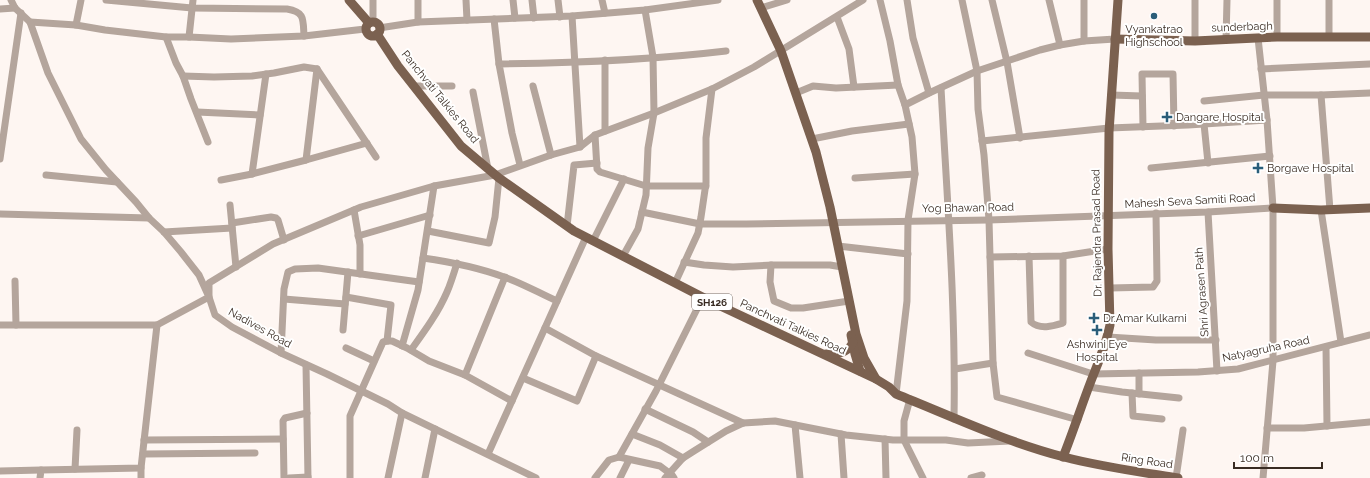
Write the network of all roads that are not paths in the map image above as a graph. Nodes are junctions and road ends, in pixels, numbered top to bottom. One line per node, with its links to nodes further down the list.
1 (11, 0): 31 (street)
2 (81, 0): 46 (street)
3 (106, 0): 28 (street)
4 (287, 0): 32 (street)
5 (349, 0): 47 (main road, Panchvati Talkies Road)
6 (373, 0): 47 (street)
7 (418, 0): 45 (street)
8 (466, 0): 43 (street)
9 (513, 0): 40 (street)
10 (532, 0): 41 (street)
11 (558, 0): 38 (street)
12 (602, 0): 36 (street)
13 (718, 0): 34 (street)
14 (752, 0): 61 (main road)
15 (787, 0): 30 (street)
16 (863, 0): 39 (street)
17 (880, 0): 73 (street)
18 (907, 0): 81 (street)
19 (962, 0): 70 (street)
20 (992, 0): 65 (street)
21 (1048, 0): 59 (street)
22 (1084, 0): 57 (street)
23 (1118, 0): 55 (main road, Dr. Rajendra Prasad Road)
24 (1195, 0): 58 (street)
25 (1227, 0): 56 (street)
26 (1277, 0): 51 (street)
27 (1328, 0): 52 (street)
28 (192, 4): 29 (street); 48 (street)
29 (259, 4): 32 (street)
30 (759, 4): 61 (main road)
31 (15, 8): 33 (street); 35 (street)
32 (287, 8): 49 (street)
33 (0, 9)
34 (645, 10): 36 (street); 62 (street)
35 (21, 13): 44 (street); 110 (street)
36 (605, 13): 37 (street)
37 (572, 16): 38 (street); 64 (street)
38 (560, 17): 41 (street)
39 (837, 17): 61 (street); 77 (street)
40 (515, 18): 41 (street); 42 (street)
41 (534, 18)
42 (494, 19): 43 (street); 66 (street)
43 (467, 20): 45 (street)
44 (30, 22): 46 (street); 123 (street, Nadives Road)
45 (418, 22): 47 (street)
46 (76, 25): 50 (street)
47 (373, 27): 49 (street); 74 (main road, Panchvati Talkies Road / SH126)
48 (189, 36): 49 (street); 50 (street)
49 (304, 36)
50 (166, 37): 72 (street)
51 (1277, 37): 52 (main road, sunderbagh); 54 (main road, sunderbagh)
52 (1329, 37): 53 (main road, sunderbagh)
53 (1370, 37)
54 (1258, 38): 56 (main road, sunderbagh); 69 (street)
55 (1115, 39): 57 (street); 58 (main road, sunderbagh); 84 (main road, Dr. Rajendra Prasad Road)
56 (1226, 40): 58 (main road, sunderbagh)
57 (1084, 41): 59 (street)
58 (1195, 41)
59 (1060, 45): 65 (street)
60 (726, 51): 62 (street)
61 (779, 51): 79 (street); 82 (main road); 142 (main road)
62 (652, 57): 63 (street); 91 (street)
63 (605, 60): 64 (street); 99 (street)
64 (575, 62): 66 (street); 106 (street)
65 (1007, 62): 70 (street); 101 (street)
66 (499, 64): 114 (street)
67 (1370, 64): 69 (street)
68 (317, 69): 71 (street); 105 (street); 111 (street)
69 (1261, 69): 85 (street)
70 (977, 72): 78 (street); 103 (street)
71 (266, 74): 72 (street); 92 (street)
72 (183, 76): 90 (street)
73 (898, 85): 77 (street); 89 (street)
74 (414, 86): 75 (street); 117 (main road, Panchvati Talkies Road / SH126)
75 (452, 86)
76 (532, 86): 107 (street)
77 (854, 87): 82 (street)
78 (941, 88): 81 (street); 140 (street)
79 (712, 89): 91 (street); 126 (street)
80 (473, 92): 117 (street)
81 (929, 92): 89 (street)
82 (796, 93): 102 (main road)
83 (1370, 93): 86 (street)
84 (1111, 95): 87 (street); 98 (main road, Dr. Rajendra Prasad Road)
85 (1264, 95): 86 (street); 88 (street); 93 (street)
86 (1321, 95): 131 (street)
87 (1142, 96): 96 (street); 97 (street)
88 (1204, 101)
89 (905, 104): 94 (street)
90 (197, 112): 92 (street); 104 (street)
91 (654, 113): 99 (street); 125 (street)
92 (260, 115): 116 (street)
93 (1267, 120): 95 (street); 108 (street)
94 (909, 124): 102 (street); 118 (street)
95 (1204, 124): 96 (street); 113 (street)
96 (1174, 126): 97 (street)
97 (1143, 127): 98 (street)
98 (1109, 128): 101 (street); 137 (main road, Dr. Rajendra Prasad Road)
99 (605, 131): 100 (street)
100 (596, 135): 106 (street); 112 (street)
101 (1020, 138): 103 (street)
102 (812, 139): 142 (main road)
103 (982, 141): 141 (street)
104 (208, 142)
105 (367, 143): 109 (street); 111 (street)
106 (580, 147): 107 (street)
107 (551, 154): 114 (street)
108 (1270, 156): 113 (street); 128 (street)
109 (376, 157)
110 (0, 159)
111 (306, 160): 116 (street)
112 (597, 163): 121 (street); 145 (street)
113 (1208, 163): 115 (street)
114 (520, 165): 117 (street)
115 (1151, 168)
116 (252, 174): 122 (street)
117 (494, 174): 124 (street); 145 (main road, Panchvati Talkies Road / SH126); 146 (street)
118 (915, 174): 120 (street); 139 (street)
119 (46, 175): 123 (street)
120 (855, 178)
121 (624, 179): 125 (street); 149 (street)
122 (221, 180)
123 (116, 182): 138 (street, Nadives Road)
124 (434, 186): 130 (street); 136 (street)
125 (646, 186): 126 (street); 132 (street)
126 (706, 186): 143 (street)
127 (230, 205): 144 (street)
128 (1272, 208): 131 (main road); 133 (street, Mahesh Seva Samiti Road); 198 (street)
129 (1370, 208): 131 (main road)
130 (354, 210): 148 (street); 150 (street)
131 (1325, 210): 188 (street)
132 (642, 212): 143 (street, Yog Bhawan Road); 154 (street)
133 (1208, 212): 134 (street, Mahesh Seva Samiti Road); 186 (street, Shri Agrasen Path)
134 (1156, 213): 137 (street, Mahesh Seva Samiti Road); 170 (street)
135 (0, 214): 138 (street)
136 (430, 215): 146 (street); 148 (street)
137 (1108, 215): 141 (street, Yog Bhawan Road); 152 (main road, Dr. Rajendra Prasad Road)
138 (149, 218): 147 (street, Nadives Road)
139 (908, 220): 140 (street, Yog Bhawan Road); 142 (street, Yog Bhawan Road); 153 (street)
140 (949, 220): 141 (street, Yog Bhawan Road); 201 (street)
141 (989, 220): 157 (street)
142 (831, 222): 143 (street, Yog Bhawan Road); 151 (main road); 163 (main road)
143 (700, 224): 159 (street)
144 (232, 225): 147 (street); 150 (street); 162 (street)
145 (567, 226): 149 (main road, Panchvati Talkies Road / SH126)
146 (428, 231): 158 (street)
147 (164, 232): 171 (street, Nadives Road)
148 (358, 236): 165 (street)
149 (590, 239): 154 (main road, Panchvati Talkies Road / SH126); 175 (street)
150 (284, 240): 162 (street)
151 (838, 246): 153 (street); 163 (main road)
152 (1108, 249): 156 (street); 170 (main road, Dr. Rajendra Prasad Road)
153 (908, 254): 212 (street)
154 (623, 256): 169 (main road, Panchvati Talkies Road / SH126)
155 (1029, 256): 156 (street); 156 (street); 157 (street)
156 (1063, 256)
157 (990, 257): 199 (street)
158 (423, 258): 160 (street); 168 (street)
159 (684, 262): 161 (street); 169 (street)
160 (457, 263): 166 (street); 192 (street)
161 (771, 265): 163 (street); 176 (street)
162 (236, 266): 171 (street)
163 (840, 266): 176 (main road)
164 (348, 272): 165 (street); 172 (street); 174 (street)
165 (360, 274): 168 (street)
166 (505, 277): 175 (street); 206 (street)
167 (15, 281): 179 (street)
168 (419, 282): 189 (street)
169 (676, 283): 173 (main road, Panchvati Talkies Road / SH126)
170 (1110, 288): 184 (main road, Dr. Rajendra Prasad Road)
171 (209, 297): 180 (street); 193 (street, Nadives Road)
172 (346, 297): 177 (street); 185 (street)
173 (703, 297): 195 (main road, Panchvati Talkies Road / SH126); 209 (street)
174 (284, 299): 177 (street); 193 (street)
175 (557, 301): 181 (street)
176 (847, 301): 187 (main road); 208 (main road)
177 (345, 304): 182 (street)
178 (0, 325): 179 (street)
179 (16, 325): 180 (street)
180 (157, 325): 235 (street)
181 (545, 328): 196 (street); 207 (street)
182 (343, 330)
183 (1370, 335): 188 (street, Natyagruha Road)
184 (1108, 337): 186 (street); 205 (main road, Dr. Rajendra Prasad Road)
185 (386, 340): 189 (street); 197 (street)
186 (1216, 340): 203 (street, Shri Agrasen Path)
187 (853, 342): 195 (main road); 202 (main road)
188 (1341, 342): 190 (street, Natyagruha Road)
189 (402, 346): 192 (street)
190 (1326, 347): 198 (street, Natyagruha Road); 226 (street)
191 (346, 348): 197 (street)
192 (410, 350): 206 (street)
193 (281, 353): 200 (street, Nadives Road)
194 (1028, 353): 205 (street, Natyagruha Road)
195 (823, 354): 202 (main road, Panchvati Talkies Road / SH126)
196 (596, 356): 207 (street); 209 (street)
197 (374, 361): 211 (street)
198 (1273, 361): 203 (street, Natyagruha Road); 227 (street)
199 (993, 363): 201 (street); 222 (street)
200 (306, 365): 211 (street, Nadives Road); 218 (street)
201 (955, 369): 220 (street)
202 (860, 371): 208 (main road, Panchvati Talkies Road / SH126)
203 (1217, 371): 204 (street, Natyagruha Road)
204 (1139, 373): 205 (street, Natyagruha Road); 213 (street)
205 (1093, 374): 210 (main road, Dr. Rajendra Prasad Road)
206 (465, 376): 216 (street)
207 (523, 378): 216 (street)
208 (876, 379): 212 (main road, Panchvati Talkies Road / SH126)
209 (659, 384): 217 (street); 224 (street)
210 (1089, 387): 213 (street); 222 (main road, Dr. Rajendra Prasad Road)
211 (361, 391): 219 (street, Nadives Road); 258 (street)
212 (896, 394): 215 (main road, Panchvati Talkies Road / SH126)
213 (1135, 394): 214 (street); 221 (street)
214 (1179, 398)
215 (910, 399): 220 (main road, Panchvati Talkies Road / SH126); 236 (street)
216 (512, 400): 241 (street)
217 (645, 409): 231 (street); 238 (street)
218 (307, 413): 233 (street); 257 (street)
219 (402, 413): 228 (street, Nadives Road); 259 (street)
220 (954, 419): 237 (main road, Panchvati Talkies Road / SH126)
221 (1162, 419)
222 (1078, 420): 243 (main road, Dr. Rajendra Prasad Road)
223 (1370, 422): 226 (street)
224 (743, 423): 225 (street); 238 (street)
225 (795, 425): 232 (street); 264 (street)
226 (1327, 426): 227 (street)
227 (1267, 428): 270 (street)
228 (435, 429): 241 (street, Nadives Road); 260 (street)
229 (77, 430): 247 (street)
230 (1183, 430): 269 (street)
231 (632, 434): 242 (street); 244 (street)
232 (841, 434): 234 (street); 265 (street)
233 (283, 439): 235 (street); 255 (street)
234 (885, 439): 236 (street); 266 (street)
235 (144, 440): 240 (street)
236 (904, 440): 237 (street); 267 (street)
237 (1013, 441): 243 (main road, Panchvati Talkies Road / SH126)
238 (708, 442): 244 (street)
239 (255, 453): 240 (street)
240 (142, 454): 246 (street)
241 (488, 454): 261 (street, Nadives Road)
242 (619, 457): 245 (street); 262 (street)
243 (1063, 457): 250 (main road, Panchvati Talkies Road / SH126)
244 (684, 458): 252 (street)
245 (629, 460): 252 (street); 263 (street)
246 (141, 468): 247 (street); 254 (street)
247 (75, 469): 248 (street)
248 (41, 470): 249 (street); 253 (street)
249 (0, 471)
250 (1113, 473): 269 (main road, Ring Road / SH126)
251 (982, 475): 268 (street)
252 (669, 476)
253 (40, 478)
254 (140, 478)
255 (284, 478)
256 (289, 478): 257 (street)
257 (308, 478)
258 (350, 478)
259 (388, 478)
260 (425, 478)
261 (536, 478)
262 (595, 478)
263 (620, 478)
264 (800, 478)
265 (844, 478)
266 (886, 478)
267 (923, 478)
268 (971, 478)
269 (1177, 478)
270 (1263, 478)

